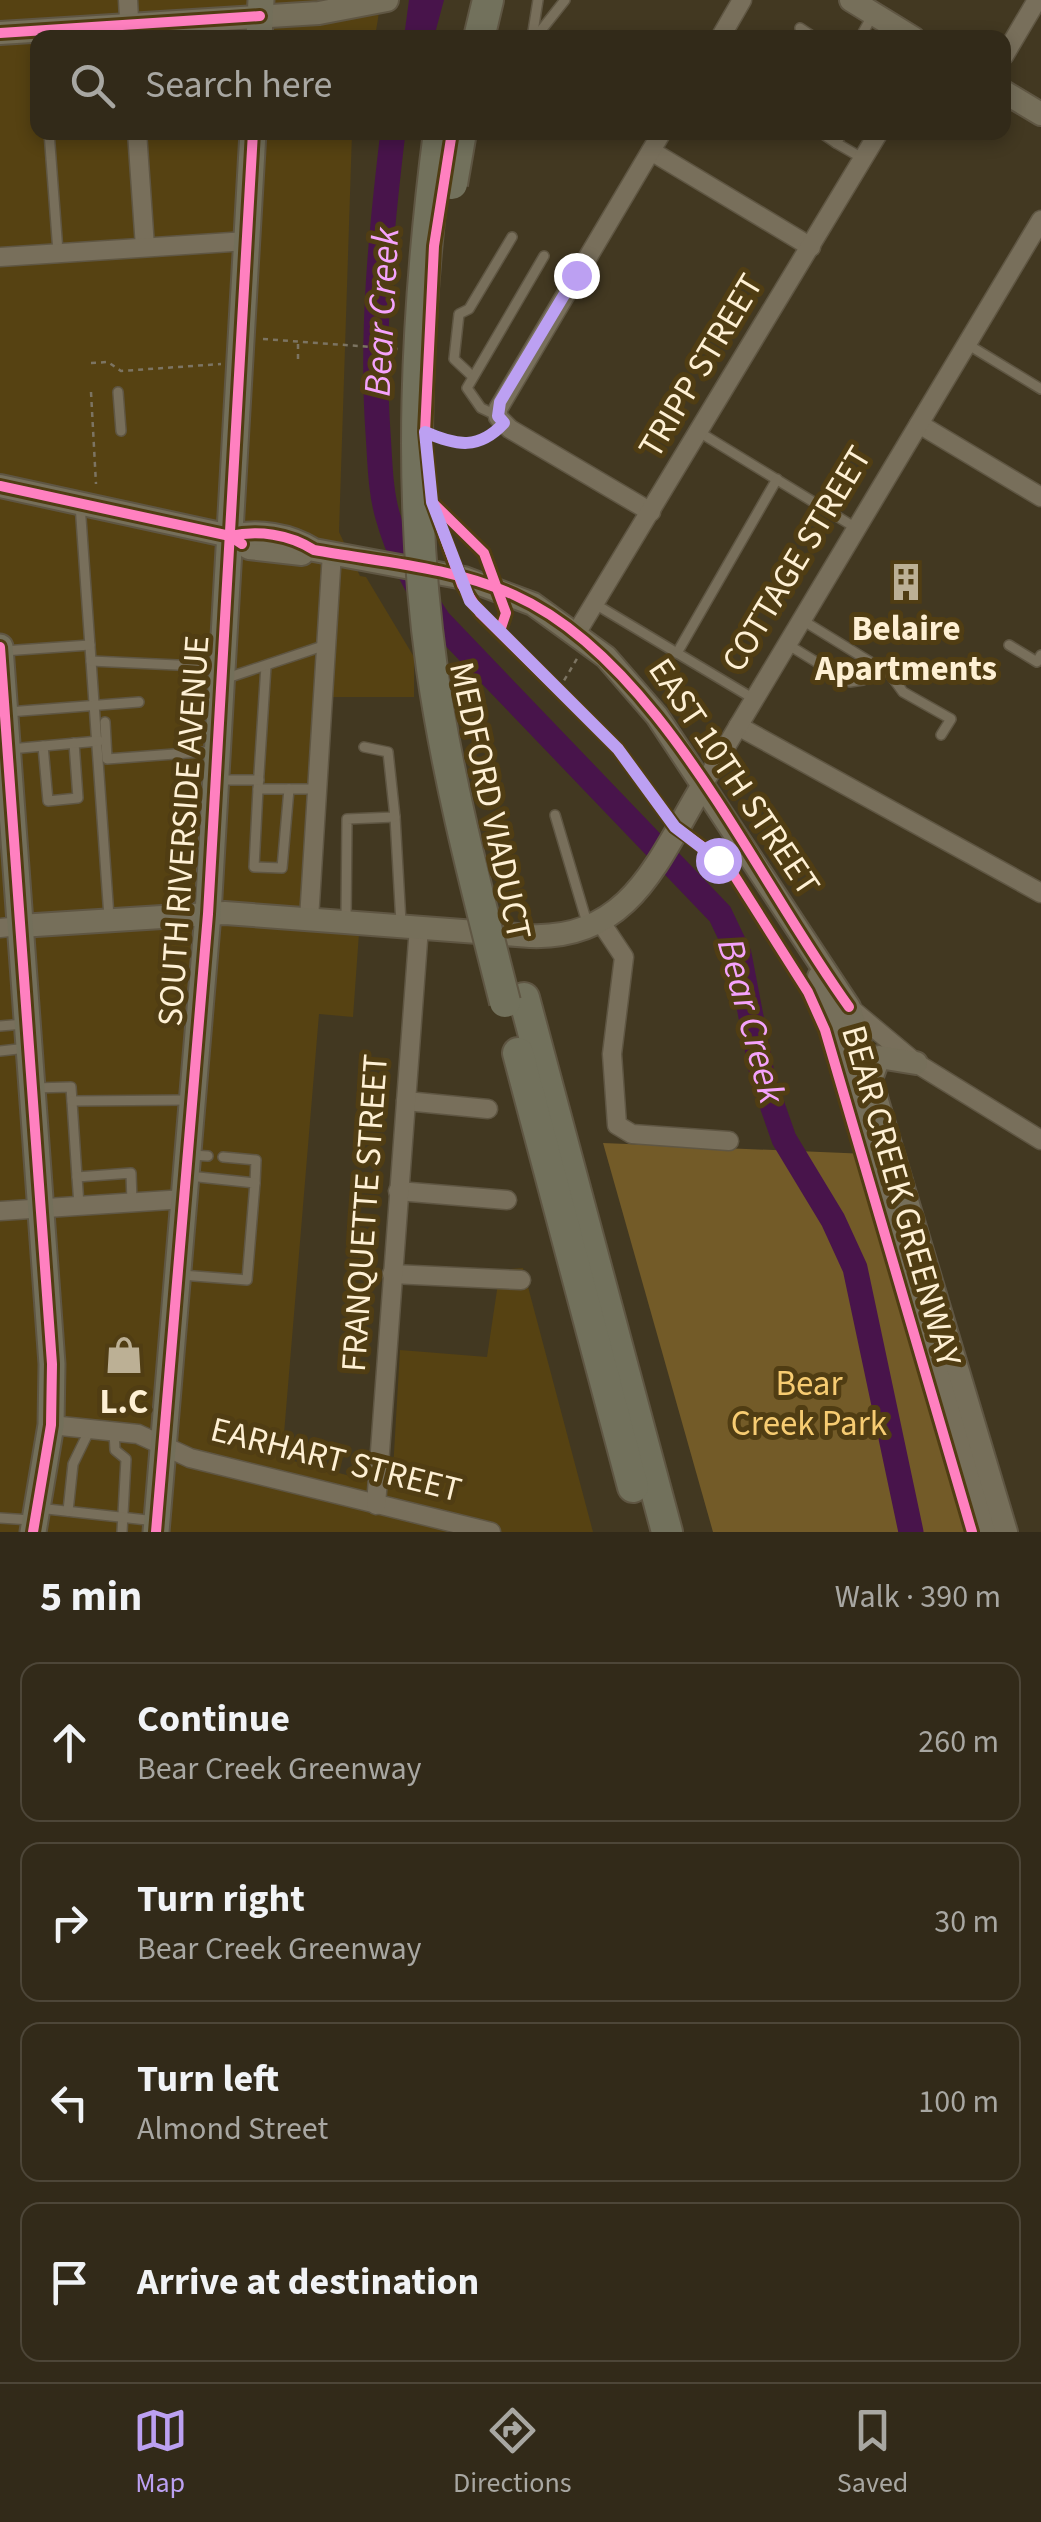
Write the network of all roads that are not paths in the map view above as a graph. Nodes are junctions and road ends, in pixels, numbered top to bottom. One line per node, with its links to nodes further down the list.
1 (468, 0): 14 (highway)
2 (488, 0): 15 (highway)
3 (538, 0): 16 (lane)
4 (565, 0): 17 (lane)
5 (742, 0): 18 (street)
6 (850, 0): 9 (street)
7 (1037, 0): 24 (street)
8 (383, 2): 10 (street)
9 (874, 14): 20 (lane); 21 (street)
10 (260, 18): 11 (street)
11 (129, 20): 13 (street)
12 (800, 28): 19 (lane)
13 (66, 30)
14 (461, 30)
15 (481, 30)
16 (534, 30)
17 (540, 30)
18 (725, 30)
19 (803, 30)
20 (865, 30)
21 (900, 30)
22 (0, 34): 23 (street)
23 (30, 34)
24 (1011, 44)
25 (1011, 96): 26 (street)
26 (1041, 114)
27 (50, 140): 43 (lane)
28 (138, 140): 41 (street)
29 (253, 140): 40 (main road, SOUTH RIVERSIDE AVENUE)
30 (438, 140): 107 (highway, MEDFORD VIADUCT, bridge)
31 (460, 140): 107 (highway, MEDFORD VIADUCT, bridge)
32 (657, 140): 36 (street)
33 (833, 140): 35 (lane)
34 (875, 140): 37 (street, TRIPP STREET)
35 (836, 142): 37 (lane)
36 (651, 151): 42 (street); 50 (street)
37 (864, 159): 42 (street, TRIPP STREET)
38 (1041, 220): 46 (street, COTTAGE STREET)
39 (512, 237): 47 (lane)
40 (247, 241): 41 (street); 60 (main road, SOUTH RIVERSIDE AVENUE)
41 (145, 247): 43 (street)
42 (811, 247): 53 (street, TRIPP STREET)
43 (58, 252): 45 (street)
44 (544, 256): 47 (lane)
45 (0, 257)
46 (967, 344): 48 (lane); 51 (street, COTTAGE STREET)
47 (471, 375): 50 (lane)
48 (1041, 389)
49 (118, 392): 52 (lane)
50 (498, 416): 58 (street)
51 (919, 424): 56 (street); 59 (street, COTTAGE STREET)
52 (121, 431)
53 (700, 432): 54 (lane); 58 (street, TRIPP STREET)
54 (777, 480): 59 (lane); 70 (lane)
55 (0, 486): 57 (street, EAST 10TH STREET)
56 (1041, 497)
57 (80, 504): 60 (street, EAST 10TH STREET); 66 (lane)
58 (651, 512): 62 (street, TRIPP STREET)
59 (856, 528): 63 (street, COTTAGE STREET)
60 (230, 536): 61 (street, EAST 10TH STREET); 76 (main road, SOUTH RIVERSIDE AVENUE)
61 (332, 553): 64 (street, EAST 10TH STREET); 67 (street)
62 (595, 604): 64 (street, TRIPP STREET); 70 (lane)
63 (802, 620): 65 (street, COTTAGE STREET); 73 (lane)
64 (578, 644): 93 (street, EAST 10TH STREET)
65 (787, 644): 75 (lane); 78 (street, COTTAGE STREET)
66 (90, 645): 69 (lane); 72 (lane)
67 (326, 645): 74 (lane); 95 (street)
68 (1009, 645): 71 (lane)
69 (0, 649): 81 (main road)
70 (676, 653): 78 (lane)
71 (1040, 660)
72 (91, 661): 76 (lane); 80 (lane)
73 (876, 665): 77 (lane); 84 (lane)
74 (266, 666): 76 (lane); 92 (lane)
75 (826, 668)
76 (222, 673): 90 (main road, SOUTH RIVERSIDE AVENUE)
77 (838, 675)
78 (754, 699): 83 (street, COTTAGE STREET)
79 (138, 702): 80 (lane)
80 (94, 704): 81 (lane); 85 (lane)
81 (3, 708): 89 (main road)
82 (105, 722): 85 (lane)
83 (738, 726): 93 (street, COTTAGE STREET); 98 (street)
84 (941, 735)
85 (101, 741): 86 (lane); 90 (lane); 101 (lane)
86 (74, 744): 87 (lane); 87 (lane)
87 (43, 746): 89 (lane)
88 (364, 747): 97 (lane)
89 (8, 749): 105 (main road)
90 (218, 751): 91 (main road, SOUTH RIVERSIDE AVENUE)
91 (216, 780): 92 (lane); 99 (main road, SOUTH RIVERSIDE AVENUE)
92 (259, 784): 94 (lane); 94 (lane)
93 (703, 784): 103 (street, COTTAGE STREET); 106 (street, EAST 10TH STREET)
94 (289, 789): 95 (lane)
95 (317, 789): 100 (street)
96 (555, 814): 103 (lane)
97 (395, 816): 102 (lane); 104 (lane)
98 (1041, 894)
99 (208, 914): 100 (street); 101 (street); 115 (main road, SOUTH RIVERSIDE AVENUE)
100 (309, 919): 102 (street)
101 (109, 920): 105 (street)
102 (346, 922): 104 (street)
103 (602, 922): 104 (street); 120 (street)
104 (410, 926): 116 (street, FRANQUETTE STREET)
105 (10, 927): 110 (main road)
106 (809, 950): 108 (street, EAST 10TH STREET); 148 (street)
107 (514, 1000): 146 (highway); 147 (highway)
108 (849, 1007): 112 (street, EAST 10TH STREET); 113 (street)
109 (0, 1026): 110 (lane)
110 (28, 1036): 111 (lane); 114 (main road)
111 (0, 1051)
112 (916, 1063): 113 (street); 119 (street, EAST 10TH STREET)
113 (871, 1079): 149 (street)
114 (32, 1088): 117 (lane); 129 (main road)
115 (193, 1100): 117 (lane); 122 (main road, SOUTH RIVERSIDE AVENUE)
116 (406, 1100): 118 (street); 125 (street, FRANQUETTE STREET)
117 (72, 1101): 123 (lane)
118 (488, 1109)
119 (1041, 1140)
120 (729, 1141)
121 (223, 1157): 124 (lane)
122 (192, 1171): 124 (lane); 127 (street); 131 (main road, SOUTH RIVERSIDE AVENUE)
123 (77, 1177): 127 (lane); 128 (lane)
124 (255, 1183): 131 (lane)
125 (398, 1191): 126 (street); 132 (street, FRANQUETTE STREET)
126 (508, 1200)
127 (132, 1202): 128 (street)
128 (79, 1205): 129 (street)
129 (40, 1208): 130 (street); 134 (main road)
130 (0, 1211)
131 (178, 1274): 137 (main road, SOUTH RIVERSIDE AVENUE)
132 (392, 1274): 133 (street); 138 (street, FRANQUETTE STREET)
133 (521, 1280)
134 (50, 1425): 135 (street, EARHART STREET); 142 (main road)
135 (90, 1429): 136 (street, EARHART STREET); 139 (lane)
136 (114, 1431): 137 (street, EARHART STREET); 140 (lane)
137 (163, 1442): 138 (street, EARHART STREET); 143 (main road, SOUTH RIVERSIDE AVENUE)
138 (376, 1505): 145 (street, EARHART STREET)
139 (68, 1511): 140 (lane); 142 (lane)
140 (123, 1516): 143 (lane); 144 (lane)
141 (0, 1518): 142 (lane)
142 (34, 1520)
143 (156, 1526)
144 (122, 1532)
145 (492, 1532)
146 (646, 1532)
147 (667, 1532)
148 (984, 1532)
149 (1006, 1532)

